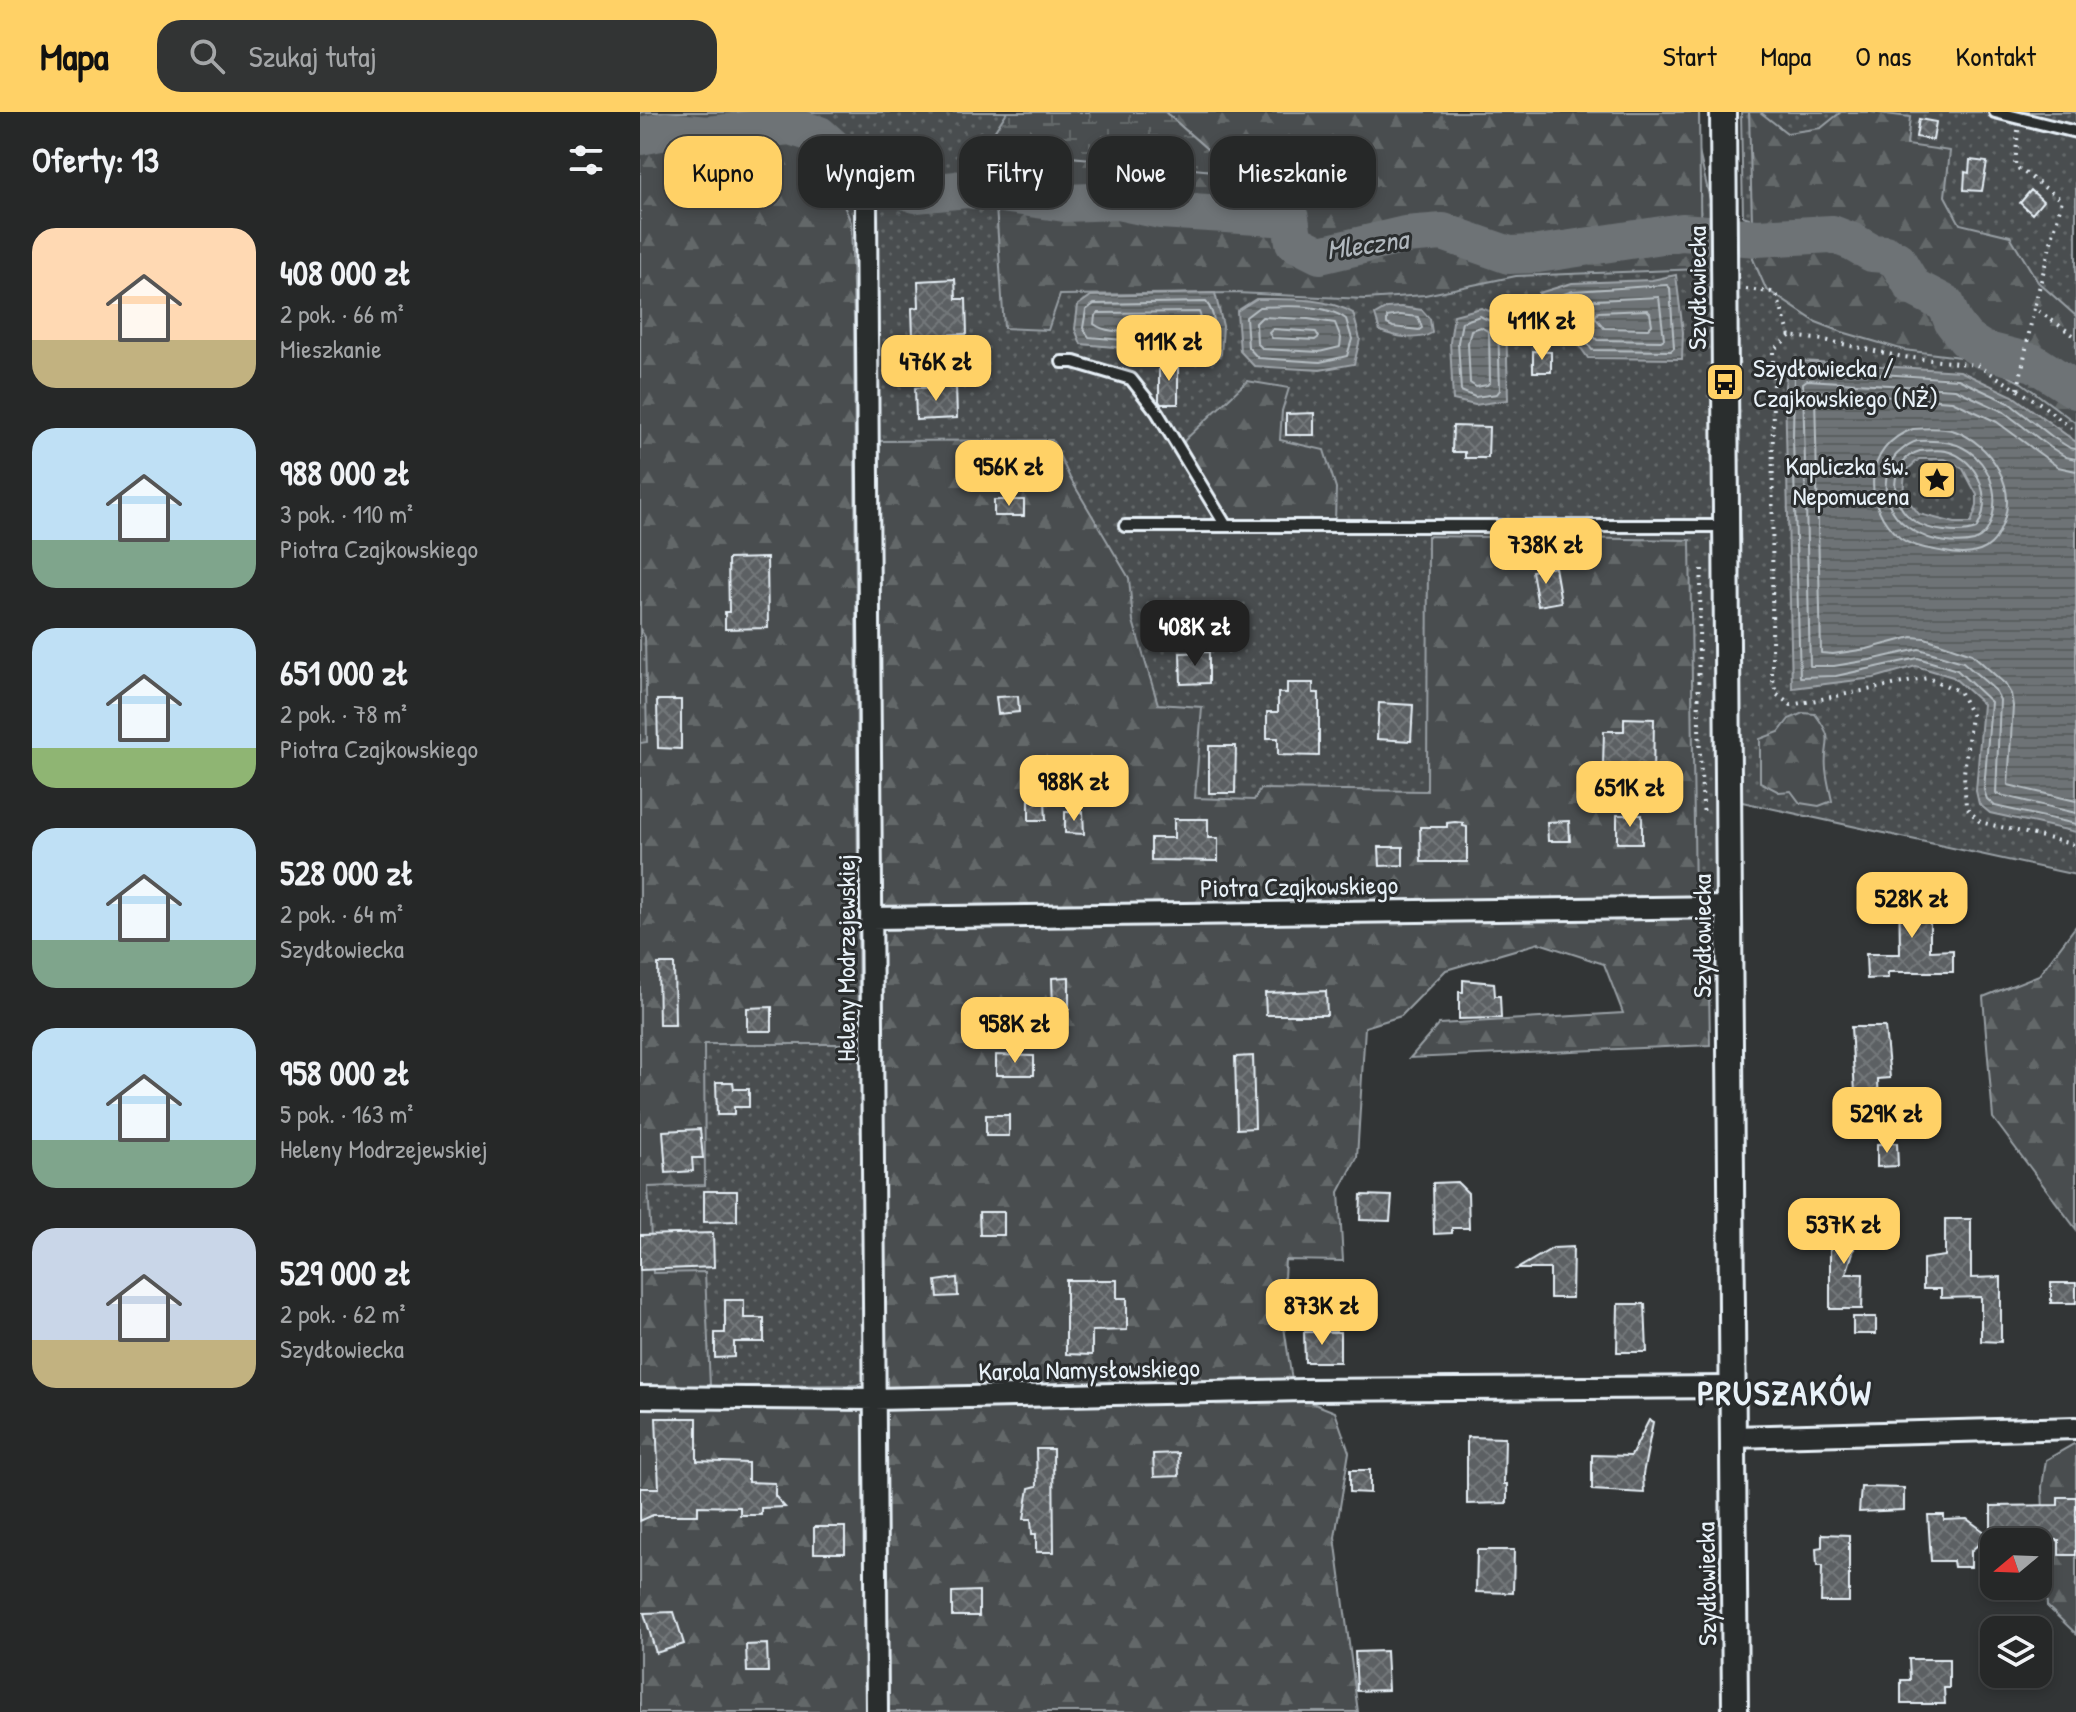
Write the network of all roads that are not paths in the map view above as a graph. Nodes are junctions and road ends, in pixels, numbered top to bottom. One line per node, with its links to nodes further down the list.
1 (1723, 112): 8 (street, Szydłowiecka)
2 (1995, 112): 3 (lane)
3 (2076, 132)
4 (866, 208): 10 (street, Heleny Modrzejewskiej)
5 (1062, 362): 7 (lane)
6 (1125, 526): 7 (lane)
7 (1226, 526): 8 (lane)
8 (1727, 526): 9 (street, Szydłowiecka)
9 (1729, 907): 10 (street, Piotra Czajkowskiego); 11 (street, Szydłowiecka)
10 (871, 918): 13 (street, Heleny Modrzejewskiej)
11 (1732, 1387): 13 (street, Karola Namysłowskiego); 15 (street, Szydłowiecka)
12 (640, 1397): 13 (street, Karola Namysłowskiego)
13 (875, 1399): 16 (street, Heleny Modrzejewskiej)
14 (2076, 1428): 15 (street)
15 (1733, 1437): 17 (street, Szydłowiecka)
16 (877, 1712)
17 (1735, 1712)

